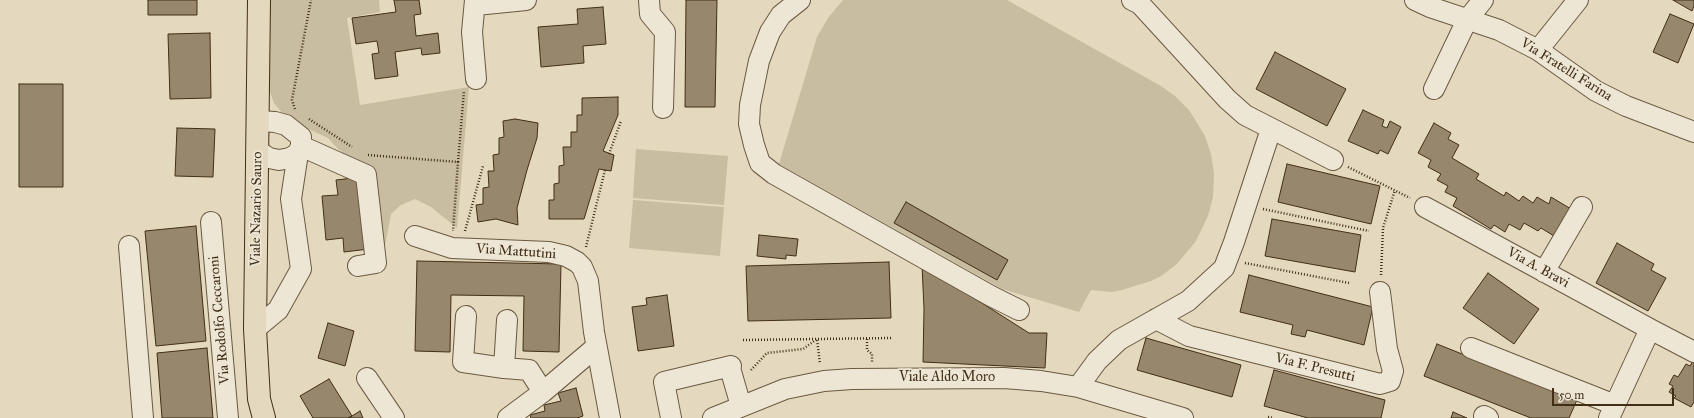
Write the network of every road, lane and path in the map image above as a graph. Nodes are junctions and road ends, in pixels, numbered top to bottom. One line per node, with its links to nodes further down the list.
1 (259, 0): 18 (main road, Viale Nazario Sauro)
2 (311, 0): 16 (path)
3 (526, 0): 10 (street)
4 (649, 0): 15 (street)
5 (800, 0): 45 (street)
6 (1132, 0): 20 (street)
7 (1415, 0): 11 (street, Via Fratelli Farina)
8 (1483, 0): 11 (street)
9 (1578, 0): 12 (street)
10 (476, 3): 13 (street)
11 (1467, 20): 12 (street, Via Fratelli Farina); 14 (street)
12 (1538, 50): 21 (street, Via Fratelli Farina)
13 (476, 79): 28 (path)
14 (1434, 89)
15 (662, 108)
16 (296, 109)
17 (308, 118): 24 (path)
18 (259, 121): 22 (street); 23 (main road, Viale Nazario Sauro)
19 (621, 121): 25 (path)
20 (1271, 129): 27 (street); 31 (street)
21 (1694, 132)
22 (300, 149): 23 (street); 40 (street); 49 (street)
23 (258, 151): 49 (main road, Viale Nazario Sauro)
24 (356, 151)
25 (609, 154)
26 (363, 155): 28 (path)
27 (1333, 160): 44 (path)
28 (458, 162): 38 (path)
29 (483, 166): 38 (path)
30 (605, 170): 41 (path)
31 (1246, 205): 35 (path); 39 (street)
32 (1425, 207): 42 (street, Via A. Bravi)
33 (1582, 207): 42 (street)
34 (211, 222): 69 (street, Via Rodolfo Ceccaroni)
35 (1369, 231)
36 (415, 236): 38 (street, Via Mattutini)
37 (129, 246): 68 (street)
38 (456, 248): 41 (street, Via Mattutini)
39 (1227, 260): 43 (path); 47 (street)
40 (358, 266)
41 (582, 267): 55 (street)
42 (1544, 272): 50 (street, Via A. Bravi)
43 (1349, 283)
44 (1380, 292): 47 (street, Via F. Presutti)
45 (1019, 310)
46 (466, 316): 58 (street)
47 (1156, 319): 63 (street)
48 (507, 320): 58 (street)
49 (255, 329): 70 (main road, Viale Nazario Sauro)
50 (1650, 329): 57 (street, Via A. Bravi); 66 (street)
51 (867, 338): 52 (path); 53 (path); 61 (path)
52 (891, 338)
53 (816, 339): 54 (path); 59 (path); 62 (path)
54 (743, 340)
55 (596, 347): 64 (street); 73 (street)
56 (1471, 348): 66 (street)
57 (1694, 352)
58 (504, 368): 64 (street)
59 (751, 370)
60 (367, 378): 71 (street)
61 (872, 379): 62 (street, Viale Aldo Moro); 63 (street, Viale Aldo Moro)
62 (822, 381): 65 (street, Viale Aldo Moro)
63 (1078, 387): 76 (street, Viale Aldo Moro)
64 (543, 392): 72 (street)
65 (741, 406): 74 (street); 75 (street, Viale Aldo Moro)
66 (1612, 412)
67 (1268, 416): 77 (path)
68 (143, 418)
69 (228, 418)
70 (264, 418)
71 (394, 418)
72 (508, 418)
73 (610, 418)
74 (671, 418)
75 (713, 418)
76 (1183, 418)
77 (1273, 418)

